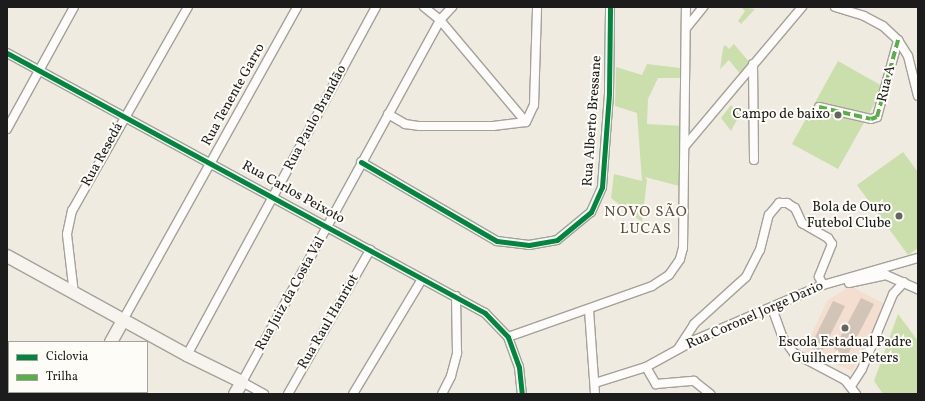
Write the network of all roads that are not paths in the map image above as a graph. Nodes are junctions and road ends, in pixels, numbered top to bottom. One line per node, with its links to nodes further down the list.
1 (74, 7): 18 (street)
2 (188, 7): 22 (street, Rua Resedá)
3 (297, 7): 27 (street, Rua Tenente Garro)
4 (376, 7): 29 (street, Rua Paulo Brandão)
5 (424, 7): 13 (street)
6 (452, 7): 13 (street, Rua Juiz da Costa Val)
7 (537, 7): 23 (street)
8 (610, 7): 28 (street, Rua Alberto Bressane)
9 (686, 7): 14 (street)
10 (703, 7): 14 (street)
11 (802, 7): 17 (street)
12 (835, 7): 15 (street)
13 (440, 20): 21 (street, Rua Juiz da Costa Val); 23 (street)
14 (687, 27): 25 (street)
15 (898, 40): 19 (street); 20 (street, Rua A)
16 (7, 53): 18 (street, Rua Carlos Peixoto)
17 (753, 64): 25 (street); 26 (street)
18 (39, 71): 22 (street, Rua Carlos Peixoto); 24 (street)
19 (918, 96)
20 (819, 107)
21 (388, 114): 23 (street); 28 (street, Rua Juiz da Costa Val)
22 (124, 116): 27 (street, Rua Carlos Peixoto); 39 (street, Rua Resedá)
23 (526, 122)
24 (7, 129)
25 (685, 146): 42 (street)
26 (754, 160)
27 (211, 162): 29 (street, Rua Carlos Peixoto); 43 (street, Rua Tenente Garro)
28 (361, 162): 30 (street, Rua Juiz da Costa Val)
29 (274, 196): 30 (street, Rua Carlos Peixoto); 47 (street, Rua Paulo Brandão)
30 (329, 226): 31 (street, Rua Carlos Peixoto); 49 (street, Rua Juiz da Costa Val)
31 (370, 250): 34 (street, Rua Carlos Peixoto); 54 (street, Rua Raul Hanriot)
32 (7, 256): 39 (street)
33 (918, 258): 37 (street, Rua Coronel Jorge Dario)
34 (422, 279): 40 (street, Rua Carlos Peixoto); 55 (street)
35 (904, 282): 36 (street); 38 (street); 51 (street)
36 (849, 283)
37 (823, 285): 41 (street, Rua Coronel Jorge Dario); 46 (street)
38 (918, 289)
39 (74, 294): 43 (street)
40 (456, 296): 44 (street, Rua Carlos Peixoto); 56 (street)
41 (772, 308): 46 (street, Rua Coronel Jorge Dario); 51 (street)
42 (589, 310): 44 (street); 50 (street)
43 (123, 320): 45 (street, Rua Tenente Garro); 47 (street)
44 (508, 337): 57 (street, Rua Carlos Peixoto)
45 (112, 341)
46 (677, 351): 48 (street, Rua Coronel Jorge Dario)
47 (187, 355): 49 (street)
48 (646, 367): 50 (street, Rua Coronel Jorge Dario); 59 (street)
49 (242, 382): 52 (street, Rua Juiz da Costa Val); 53 (street)
50 (594, 383): 58 (street)
51 (851, 386): 60 (street)
52 (235, 394)
53 (264, 394)
54 (288, 394)
55 (353, 394)
56 (442, 394)
57 (522, 394)
58 (595, 394)
59 (710, 394)
60 (856, 394)

